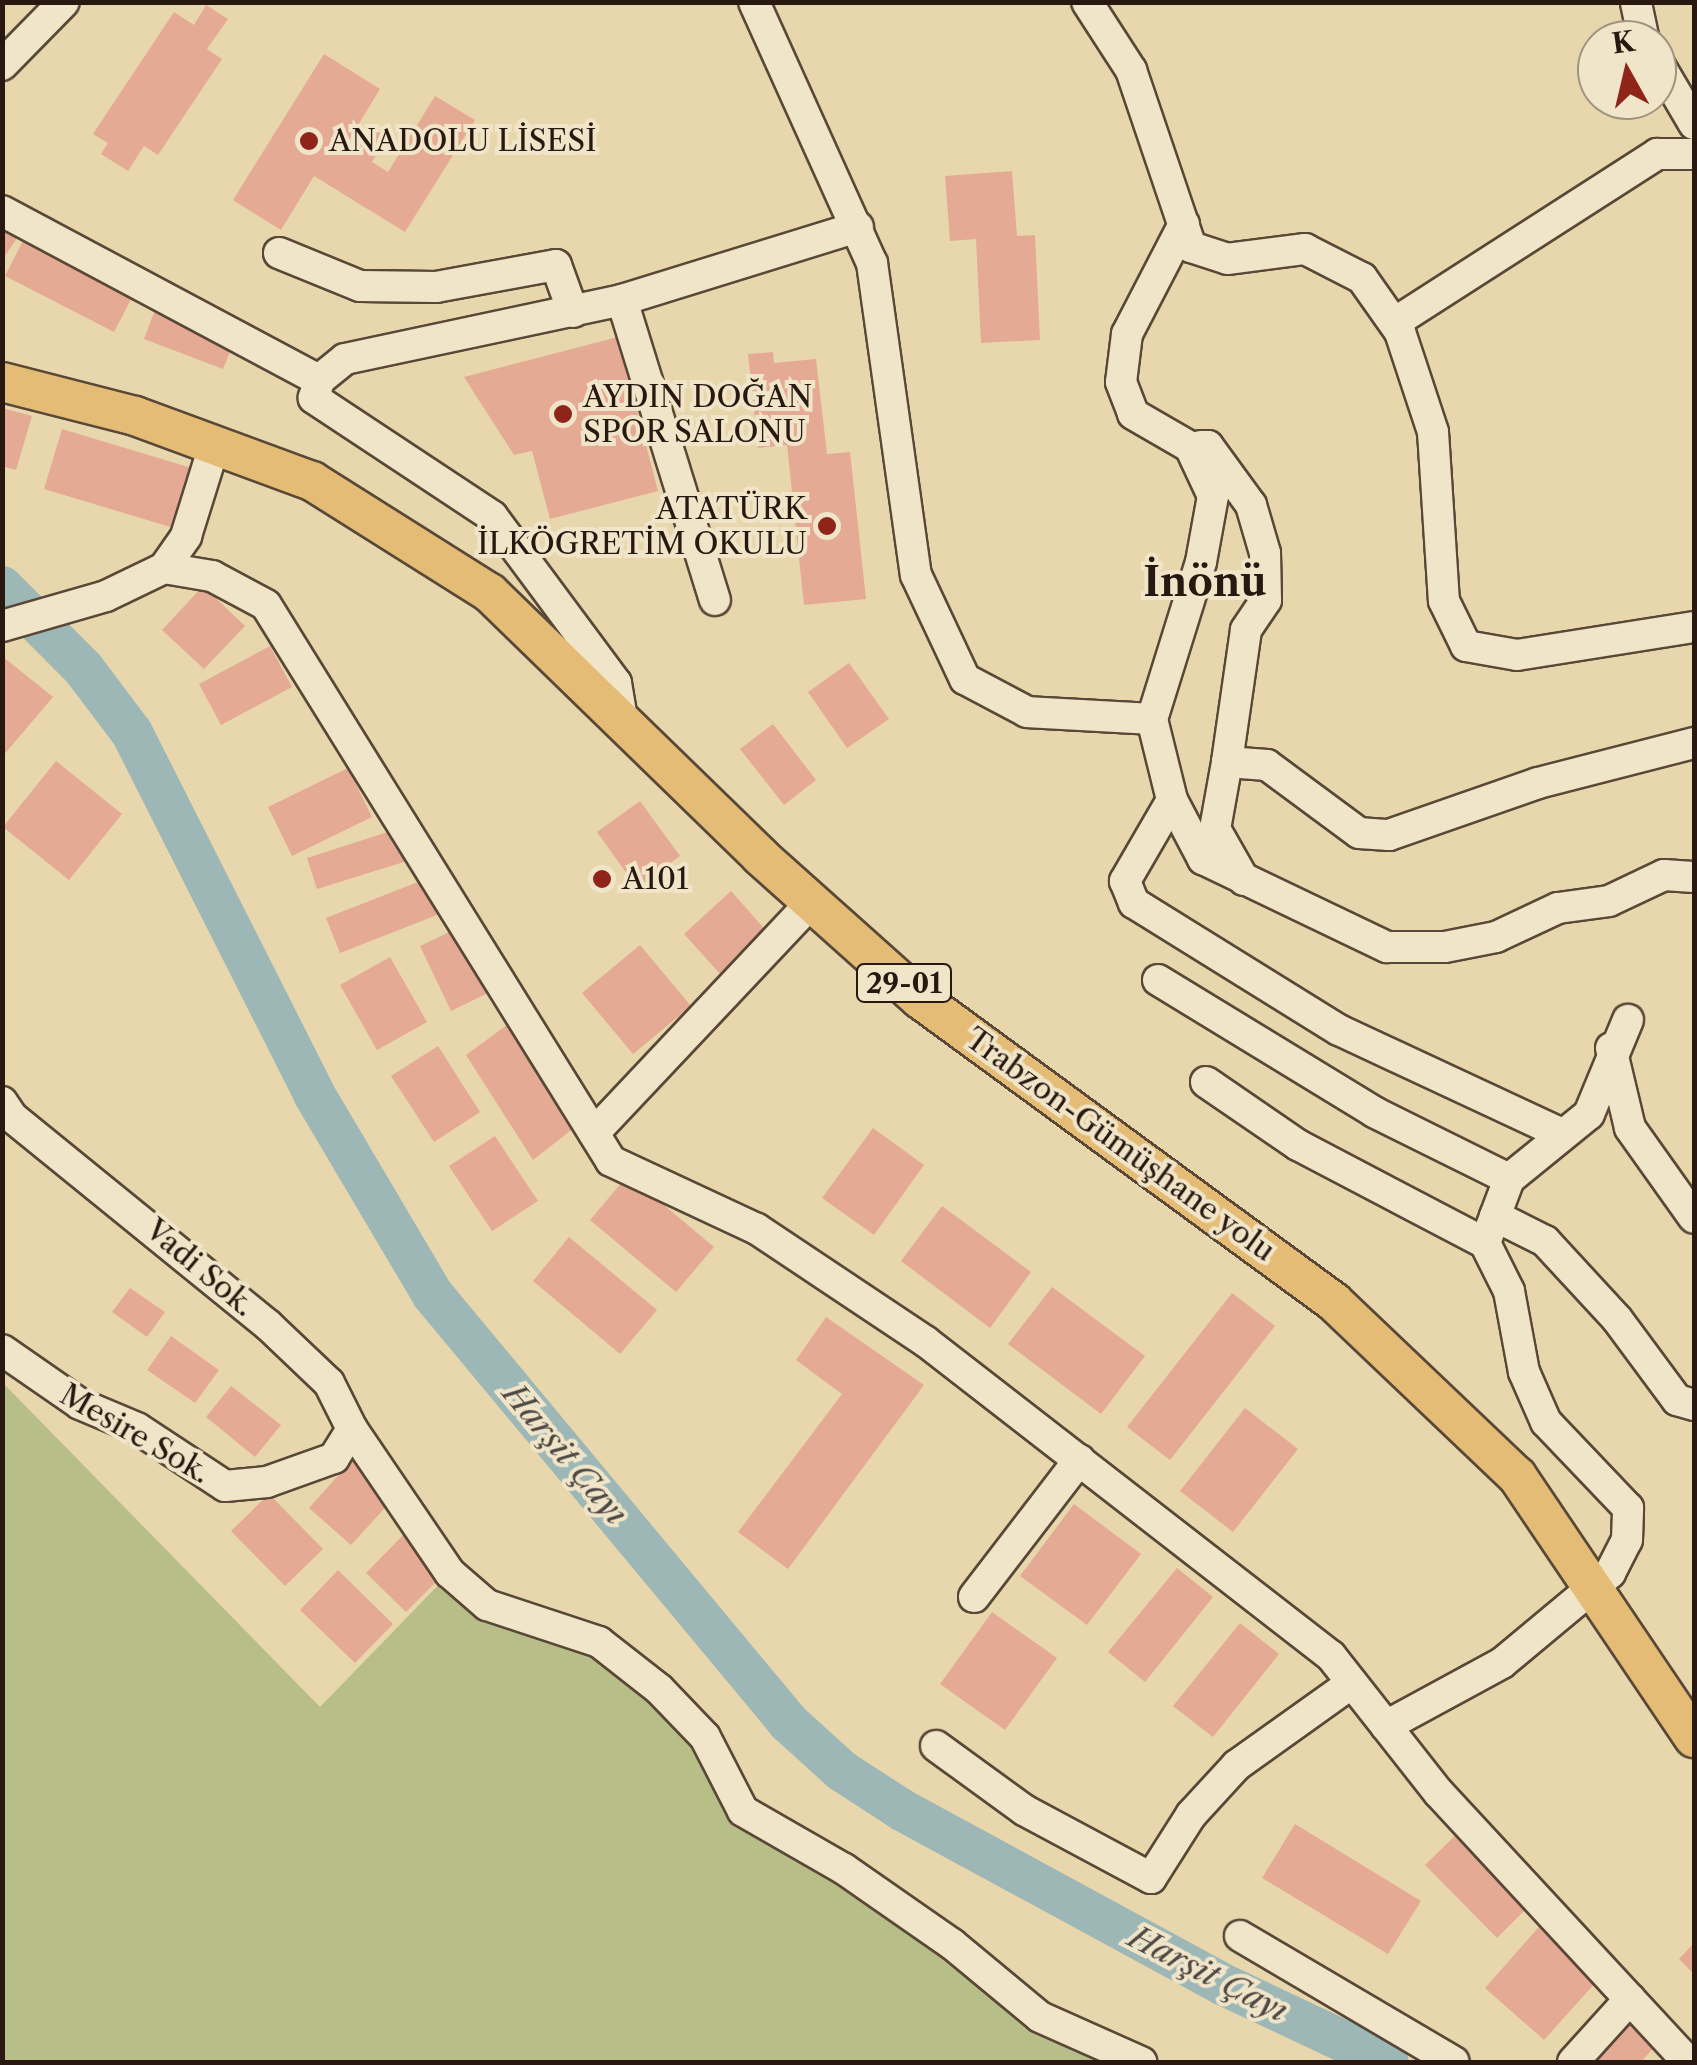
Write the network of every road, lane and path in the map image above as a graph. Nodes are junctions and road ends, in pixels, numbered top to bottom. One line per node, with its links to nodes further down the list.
1 (754, 2): 10 (street)
2 (1087, 2): 9 (street)
3 (63, 3): 4 (street)
4 (2, 64)
5 (1677, 95): 6 (street)
6 (1694, 124)
7 (1694, 154): 14 (street)
8 (2, 211): 15 (street)
9 (1184, 224): 14 (street); 18 (street)
10 (858, 228): 12 (street); 23 (street)
11 (279, 253): 13 (street)
12 (622, 300): 13 (street); 20 (street)
13 (573, 312): 15 (street)
14 (1394, 322): 22 (street)
15 (319, 380): 24 (street)
16 (2, 382): 17 (main road, Trabzon-Gümüşhane yolu / 29-01)
17 (214, 446): 19 (street); 24 (main road, Trabzon-Gümüşhane yolu / 29-01)
18 (1190, 446): 23 (street); 26 (street)
19 (164, 568): 21 (street); 36 (street)
20 (715, 600)
21 (4, 625)
22 (1694, 627)
23 (1152, 719): 27 (street)
24 (623, 725): 30 (main road, Trabzon-Gümüşhane yolu / 29-01)
25 (1694, 743): 26 (street)
26 (1227, 762): 29 (street)
27 (1172, 800): 29 (street); 37 (street)
28 (1694, 878): 29 (street)
29 (1245, 883)
30 (813, 901): 36 (street); 45 (main road, Trabzon-Gümüşhane yolu / 29-01)
31 (1158, 980): 38 (street)
32 (1628, 1020): 33 (street)
33 (1611, 1048): 37 (street); 39 (street)
34 (1206, 1082): 40 (street)
35 (2, 1102): 43 (street, Vadi Sok.)
36 (594, 1133): 44 (street)
37 (1560, 1133): 38 (street)
38 (1509, 1178): 40 (street)
39 (1694, 1218)
40 (1490, 1229): 42 (street); 45 (street)
41 (2, 1350): 43 (street, Mesire Sok.)
42 (1694, 1405)
43 (352, 1429): 53 (street, Vadi Sok.)
44 (1079, 1460): 46 (street); 47 (street)
45 (1592, 1586): 48 (street); 49 (main road, Trabzon-Gümüşhane yolu / 29-01)
46 (974, 1597)
47 (1352, 1682): 48 (street); 50 (street)
48 (1386, 1726): 52 (street)
49 (1694, 1738)
50 (936, 1746)
51 (1240, 1936): 54 (street)
52 (1630, 1999): 55 (street); 56 (street)
53 (1142, 2062)
54 (1454, 2062)
55 (1573, 2062)
56 (1688, 2062)

